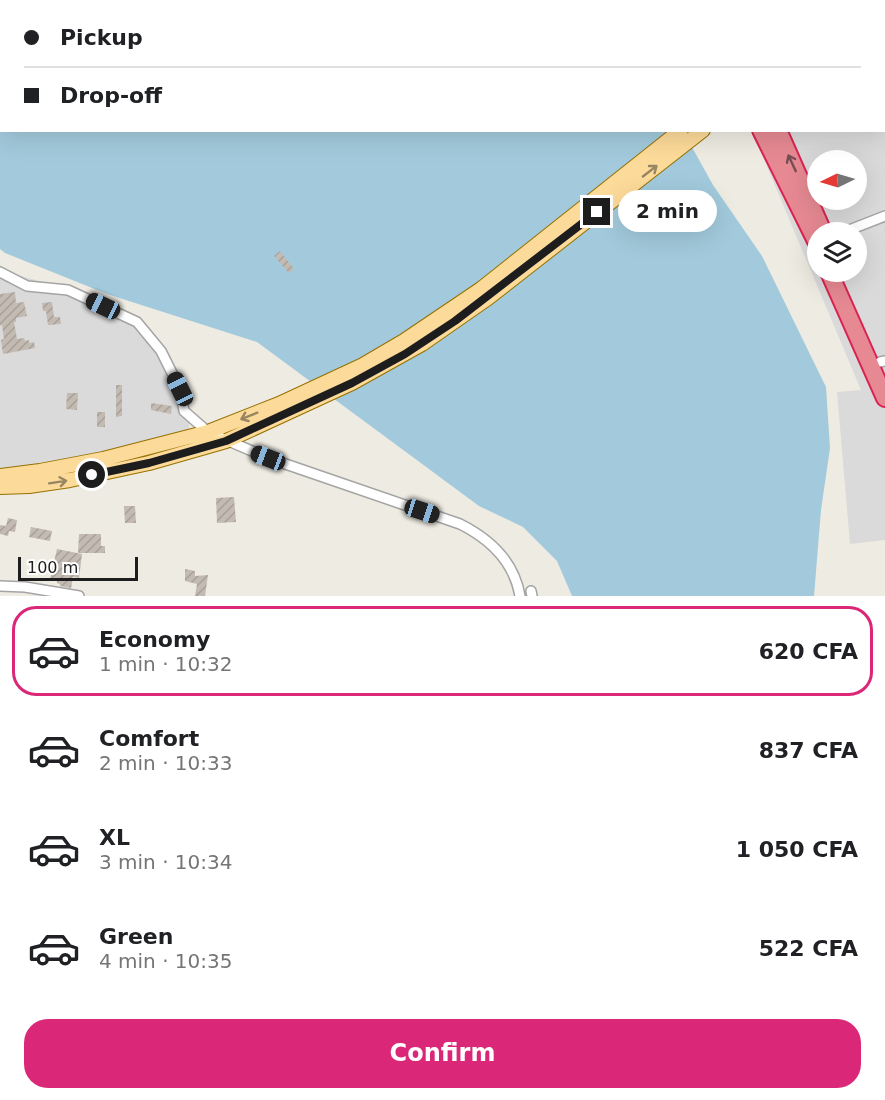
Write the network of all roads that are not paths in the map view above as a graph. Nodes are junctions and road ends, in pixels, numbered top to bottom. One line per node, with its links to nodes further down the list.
1 (678, 132): 14 (main road, one-way to 14)
2 (700, 132): 15 (main road, one-way to 2)
3 (762, 132): 7 (highway)
4 (779, 132): 6 (highway, one-way to 4)
5 (885, 216): 8 (street)
6 (819, 222)
7 (807, 223)
8 (867, 223)
9 (0, 272): 14 (street)
10 (833, 282): 13 (highway)
11 (846, 282): 12 (highway)
12 (883, 365)
13 (885, 398)
14 (208, 432): 15 (street); 16 (main road)
15 (226, 441): 17 (main road, one-way to 15); 20 (street)
16 (0, 476)
17 (0, 487)
18 (0, 586): 19 (street)
19 (79, 596)
20 (520, 596)

